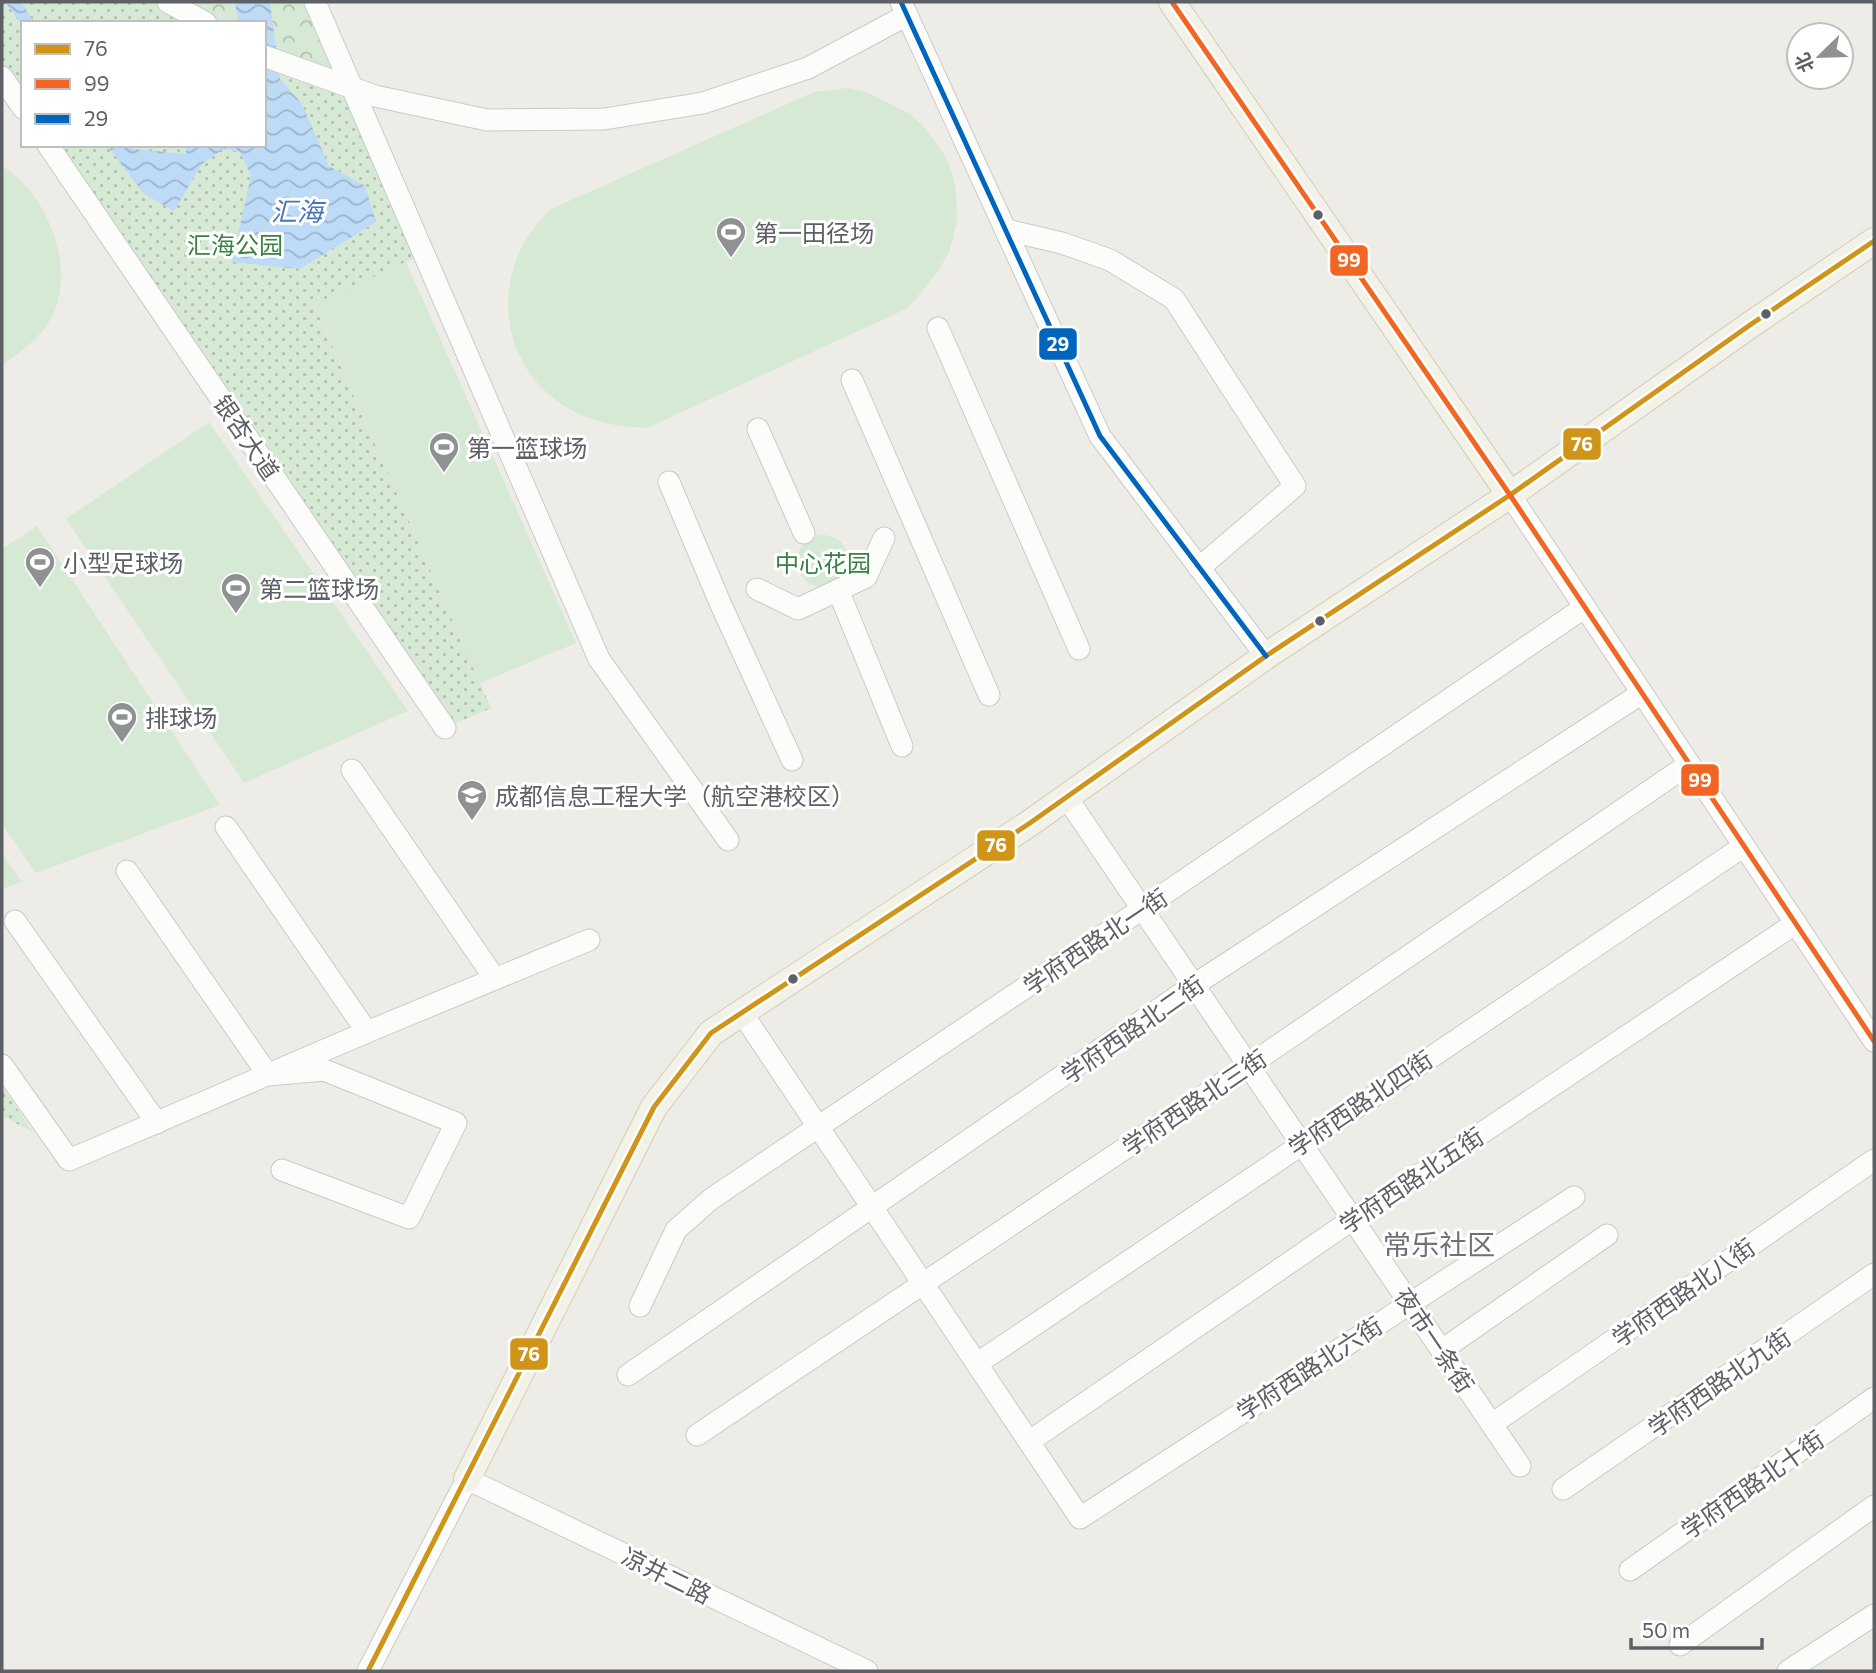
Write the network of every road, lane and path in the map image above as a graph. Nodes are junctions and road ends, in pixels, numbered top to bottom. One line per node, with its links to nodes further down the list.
1 (169, 2): 5 (street)
2 (315, 2): 8 (street)
3 (1172, 2): 17 (main road)
4 (904, 9): 8 (street); 11 (street)
5 (202, 21)
6 (266, 57): 8 (street)
7 (2, 77): 9 (street)
8 (354, 88): 35 (street)
9 (21, 105)
10 (49, 147): 28 (street, 银杏大道)
11 (1006, 230): 20 (street); 20 (street)
12 (1874, 241): 17 (main road)
13 (938, 328): 24 (street)
14 (852, 380): 27 (street)
15 (758, 429): 18 (street)
16 (669, 482): 30 (street)
17 (1510, 495): 23 (street); 25 (main road)
18 (804, 533)
19 (884, 538): 22 (street)
20 (1199, 568): 25 (street)
21 (757, 589): 22 (street)
22 (838, 590): 29 (street)
23 (1585, 607): 26 (street); 38 (street, 学府西路北一街)
24 (1079, 649)
25 (1265, 656): 33 (main road)
26 (1642, 693): 31 (street); 43 (street, 学府西路北二街)
27 (989, 695)
28 (445, 728)
29 (902, 746)
30 (792, 760)
31 (1689, 764): 36 (street); 48 (street, 学府西路北三街)
32 (352, 770): 42 (street)
33 (1067, 798): 38 (street, 夜市一条街); 44 (main road)
34 (226, 827): 45 (street)
35 (728, 839)
36 (1744, 846): 40 (street); 52 (street, 学府西路北四街)
37 (127, 871): 49 (street)
38 (1142, 909): 43 (street, 夜市一条街); 51 (street, 学府西路北一街)
39 (15, 921): 50 (street)
40 (1796, 923): 46 (street); 57 (street, 学府西路北五街)
41 (589, 940): 42 (street)
42 (495, 979): 45 (street)
43 (1194, 985): 48 (street, 夜市一条街); 56 (street, 学府西路北二街)
44 (742, 1013): 51 (street); 71 (main road)
45 (367, 1032): 49 (street)
46 (1874, 1041)
47 (2, 1065): 50 (street)
48 (1248, 1066): 52 (street, 夜市一条街); 60 (street, 学府西路北三街)
49 (268, 1075): 50 (street); 54 (street)
50 (156, 1123)
51 (819, 1127): 56 (street); 62 (street, 学府西路北一街)
52 (1301, 1143): 57 (street, 夜市一条街); 64 (street, 学府西路北四街)
53 (1874, 1160): 67 (street, 学府西路北八街)
54 (282, 1170)
55 (1574, 1197): 61 (street, 学府西路北六街)
56 (873, 1208): 60 (street); 65 (street, 学府西路北二街)
57 (1353, 1219): 61 (street, 夜市一条街); 69 (street, 学府西路北五街)
58 (1607, 1236): 63 (street)
59 (1874, 1274): 72 (street, 学府西路北九街)
60 (923, 1283): 64 (street); 68 (street, 学府西路北三街)
61 (1409, 1303): 63 (street, 夜市一条街); 69 (street, 学府西路北六街)
62 (640, 1306)
63 (1442, 1350): 67 (street, 夜市一条街)
64 (978, 1363): 69 (street)
65 (628, 1375)
66 (1874, 1398): 74 (street, 学府西路北十街)
67 (1492, 1424): 70 (street, 夜市一条街)
68 (697, 1435)
69 (1030, 1441)
70 (1520, 1466)
71 (467, 1479): 77 (street); 78 (street, 凉井二路)
72 (1563, 1489)
73 (1874, 1506): 76 (street)
74 (1630, 1570)
75 (1874, 1615): 79 (street)
76 (1680, 1644)
77 (368, 1671)
78 (867, 1671)
79 (1788, 1671)

